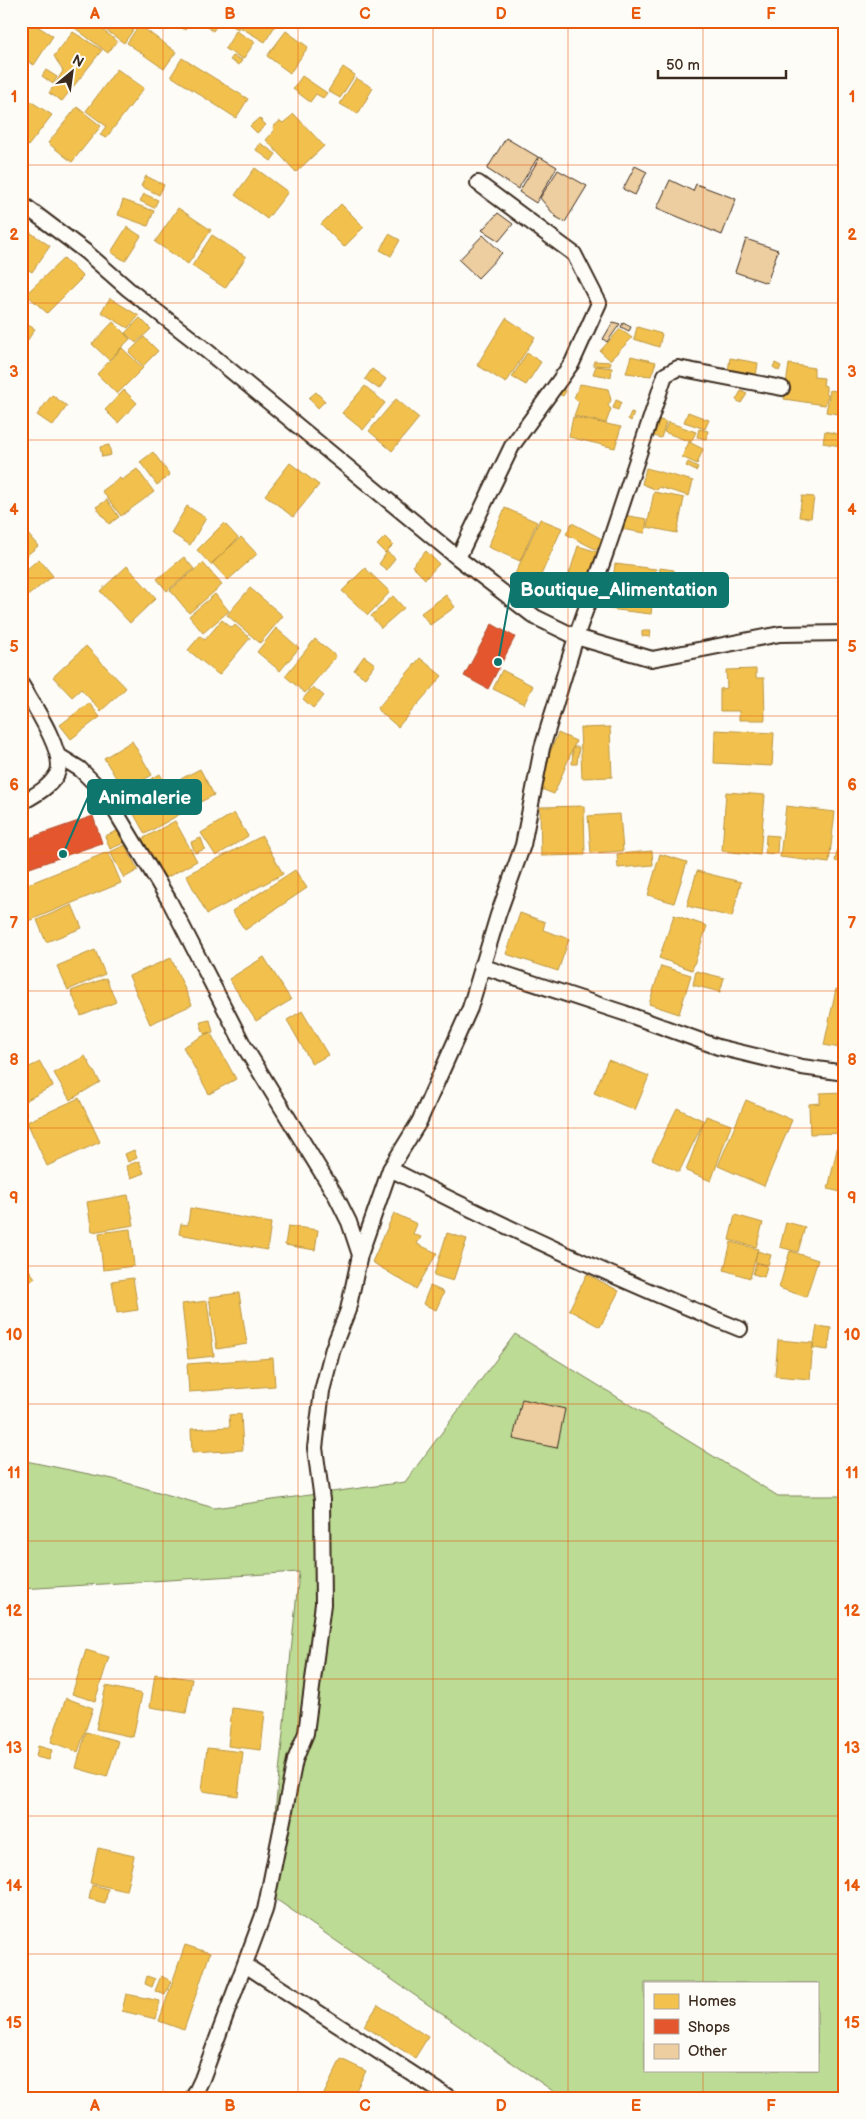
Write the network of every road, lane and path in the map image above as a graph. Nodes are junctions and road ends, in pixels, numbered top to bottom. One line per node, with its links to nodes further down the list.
1 (478, 183): 4 (street)
2 (21, 203): 4 (street)
3 (782, 388): 6 (street)
4 (458, 558): 6 (street)
5 (845, 633): 6 (street)
6 (576, 637): 10 (street)
7 (21, 684): 8 (street)
8 (59, 756): 9 (street); 13 (street)
9 (21, 803)
10 (482, 966): 11 (street); 12 (street)
11 (845, 1073)
12 (390, 1169): 13 (street); 14 (street)
13 (360, 1255): 15 (street)
14 (740, 1329)
15 (245, 1964): 16 (street); 17 (street)
16 (193, 2098)
17 (450, 2098)

